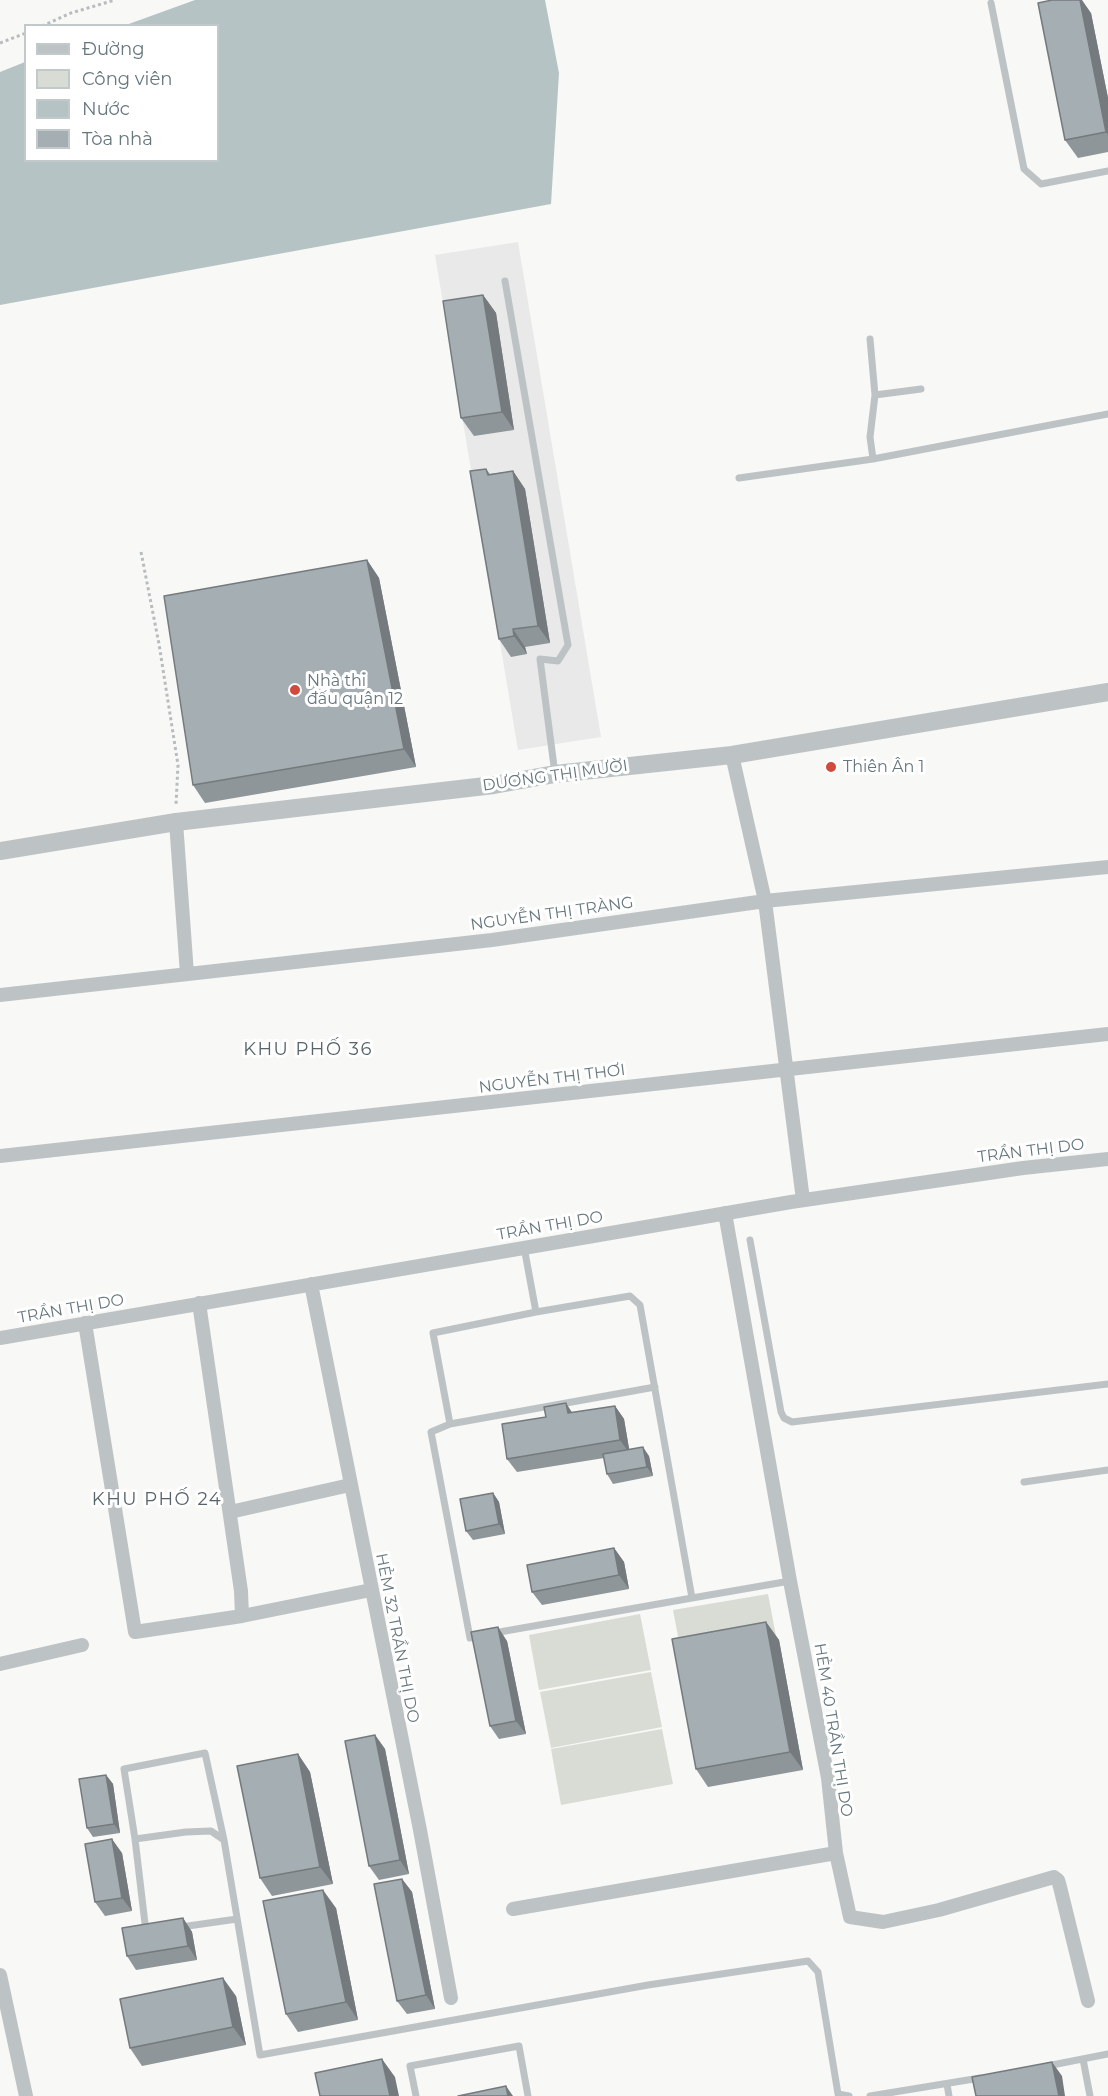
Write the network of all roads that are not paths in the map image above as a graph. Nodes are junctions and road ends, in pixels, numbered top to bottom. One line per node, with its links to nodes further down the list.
1 (991, 3): 2 (lane)
2 (1108, 171)
3 (505, 281): 12 (lane)
4 (870, 339): 6 (lane)
5 (921, 389): 6 (lane)
6 (875, 396): 8 (lane)
7 (1108, 414): 8 (lane)
8 (873, 459): 9 (lane)
9 (739, 478)
10 (1108, 692): 11 (street, DƯƠNG THỊ MƯỜI)
11 (732, 755): 12 (street, DƯƠNG THỊ MƯỜI); 16 (street)
12 (555, 774): 13 (street, DƯƠNG THỊ MƯỜI)
13 (176, 822): 14 (street, DƯƠNG THỊ MƯỜI); 17 (street)
14 (0, 851)
15 (1108, 867): 16 (street, NGUYỄN THỊ TRÀNG)
16 (765, 901): 17 (street, NGUYỄN THỊ TRÀNG); 20 (street)
17 (186, 974): 18 (street, NGUYỄN THỊ TRÀNG)
18 (0, 995)
19 (1108, 1034): 20 (street, NGUYỄN THỊ THƠI)
20 (788, 1069): 21 (street, NGUYỄN THỊ THƠI); 23 (street)
21 (0, 1156)
22 (1108, 1159): 23 (street, TRẦN THỊ DO)
23 (803, 1200): 24 (street, TRẦN THỊ DO)
24 (725, 1213): 26 (street, TRẦN THỊ DO); 39 (street, HẺM 40 TRẦN THỊ DO)
25 (750, 1240): 32 (lane)
26 (524, 1248): 27 (street, TRẦN THỊ DO); 29 (lane)
27 (311, 1284): 28 (street, TRẦN THỊ DO); 37 (street, HẺM 32 TRẦN THỊ DO)
28 (199, 1304): 30 (street, TRẦN THỊ DO); 38 (street)
29 (536, 1312): 33 (lane); 34 (lane)
30 (85, 1323): 31 (street, TRẦN THỊ DO); 42 (street)
31 (0, 1338)
32 (1108, 1384)
33 (655, 1387): 34 (lane); 41 (lane)
34 (450, 1424): 41 (lane)
35 (1108, 1470): 36 (lane)
36 (1024, 1482)
37 (350, 1485): 38 (street); 40 (street, HẺM 32 TRẦN THỊ DO)
38 (230, 1512): 42 (street)
39 (790, 1581): 41 (lane); 47 (street, HẺM 40 TRẦN THỊ DO)
40 (371, 1590): 42 (street); 53 (street, HẺM 32 TRẦN THỊ DO)
41 (692, 1598)
42 (242, 1616)
43 (82, 1645): 44 (street)
44 (0, 1664)
45 (135, 1839): 46 (lane); 46 (lane); 51 (lane)
46 (224, 1840): 49 (lane)
47 (836, 1853): 48 (street); 54 (street, HẺM 40 TRẦN THỊ DO)
48 (513, 1909)
49 (237, 1919): 50 (lane); 64 (lane)
50 (168, 1929)
51 (156, 1930)
52 (0, 1975): 55 (street)
53 (451, 1998)
54 (1088, 2001)
55 (5, 2023): 61 (street)
56 (1108, 2054): 57 (lane)
57 (1083, 2059): 58 (lane); 67 (lane)
58 (1037, 2068)
59 (991, 2076): 60 (lane)
60 (947, 2084): 65 (lane); 66 (lane)
61 (26, 2096)
62 (416, 2096): 63 (lane)
63 (528, 2096)
64 (849, 2096)
65 (870, 2096)
66 (949, 2096)
67 (1090, 2096)

